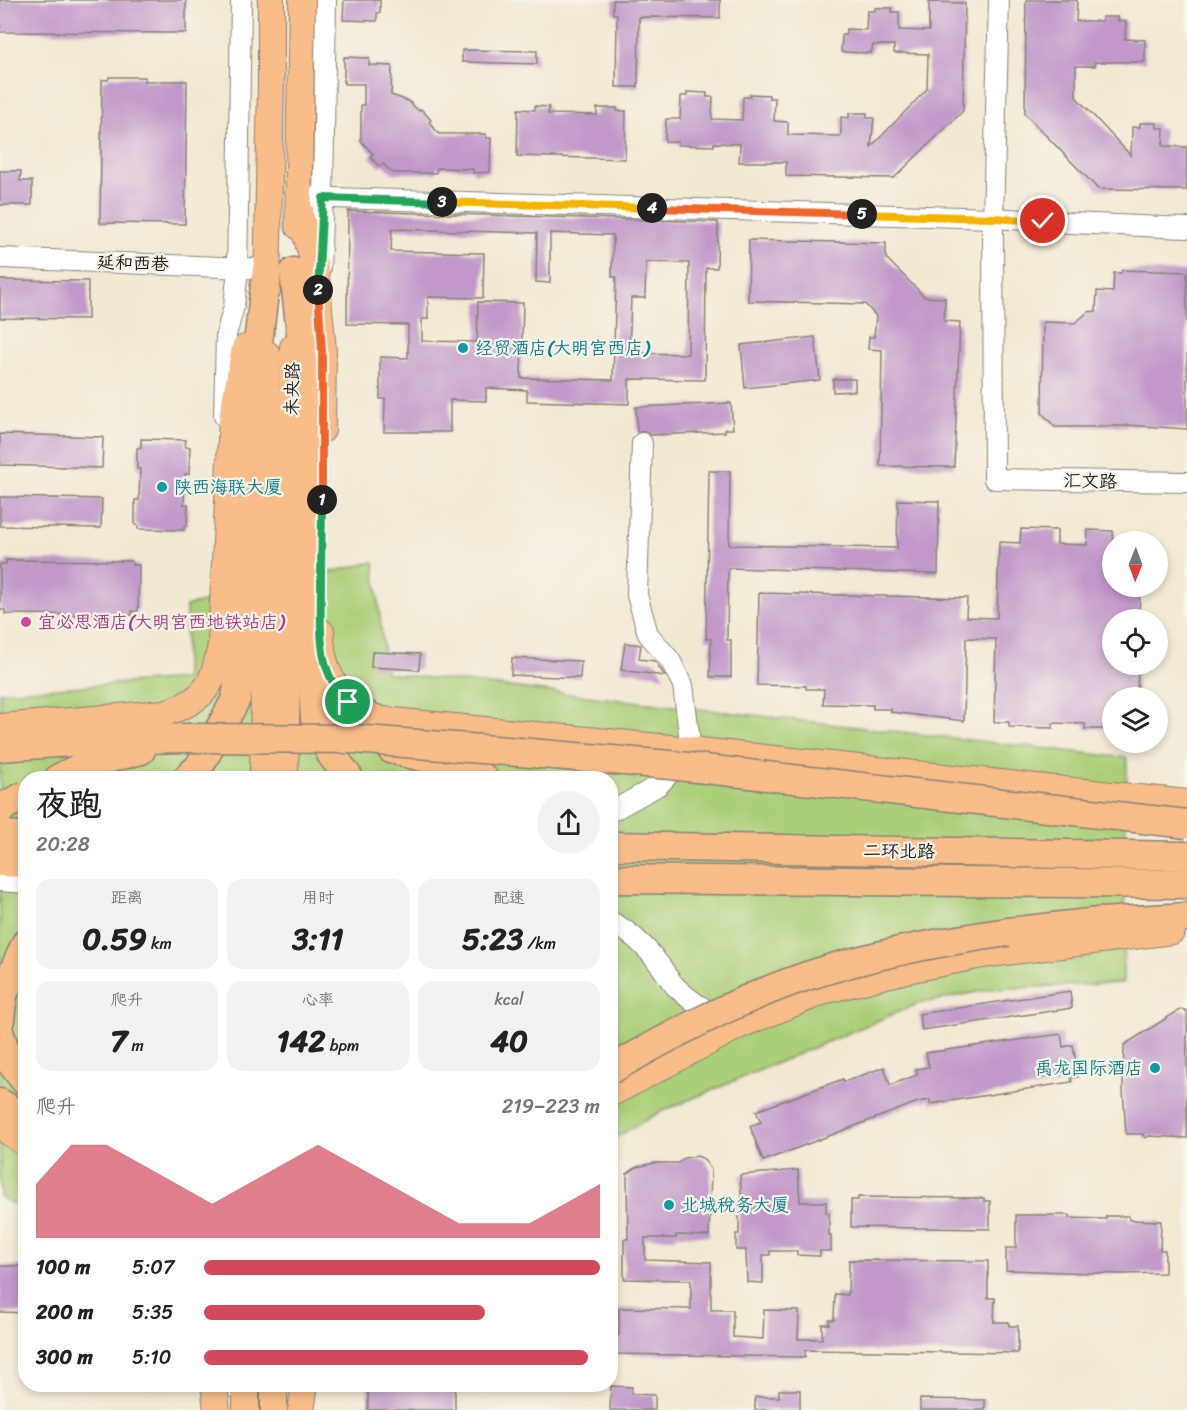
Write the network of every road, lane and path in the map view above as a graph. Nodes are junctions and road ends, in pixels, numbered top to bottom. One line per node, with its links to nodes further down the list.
1 (241, 0): 6 (street)
2 (271, 0): 8 (main road, 未央路)
3 (302, 0): 9 (main road, 未央路)
4 (326, 0): 7 (street)
5 (999, 0): 11 (street)
6 (241, 39): 8 (street); 14 (street)
7 (325, 66): 9 (street); 10 (street)
8 (272, 84): 14 (main road, 未央路)
9 (300, 103): 10 (main road, 未央路)
10 (307, 202): 11 (street); 14 (main road, 未央路); 21 (main road)
11 (993, 218): 12 (street); 16 (street, 汇文路)
12 (1187, 228)
13 (0, 258): 14 (street, 延和西巷)
14 (264, 269): 17 (main road); 23 (highway); 24 (main road, 未央路); 25 (main road, 未央路); 26 (highway)
15 (642, 443): 21 (street)
16 (1187, 482)
17 (0, 727)
18 (187, 738): 19 (highway, bridge); 20 (highway); 22 (highway)
19 (353, 739): 27 (highway, bridge); 34 (highway, bridge)
20 (0, 747)
21 (691, 750): 31 (main road); 32 (street)
22 (73, 771)
23 (195, 771)
24 (263, 771)
25 (285, 771)
26 (344, 771)
27 (464, 771)
28 (18, 799): 33 (highway, bridge)
29 (0, 800): 30 (street)
30 (18, 800)
31 (1187, 803)
32 (618, 808)
33 (0, 811)
34 (1187, 824)
35 (0, 836): 36 (highway)
36 (18, 836)
37 (618, 846): 38 (highway, 二环北路)
38 (1187, 855)
39 (0, 862): 40 (highway)
40 (18, 863)
41 (618, 879): 44 (highway, 二环北路)
42 (0, 881): 43 (street)
43 (18, 882)
44 (1187, 884)
45 (1187, 917): 52 (highway, bridge)
46 (618, 925): 50 (street)
47 (1187, 929): 50 (main road)
48 (18, 962): 49 (highway)
49 (0, 1020)
50 (740, 1025): 54 (main road)
51 (0, 1034): 53 (highway)
52 (618, 1066)
53 (18, 1072)
54 (618, 1090)
55 (0, 1103): 56 (highway)
56 (18, 1115)
57 (0, 1126): 58 (main road)
58 (18, 1138)
59 (214, 1392): 63 (main road)
60 (232, 1392): 64 (main road)
61 (246, 1392): 65 (main road)
62 (304, 1392): 66 (main road)
63 (217, 1410)
64 (233, 1410)
65 (246, 1410)
66 (302, 1410)

